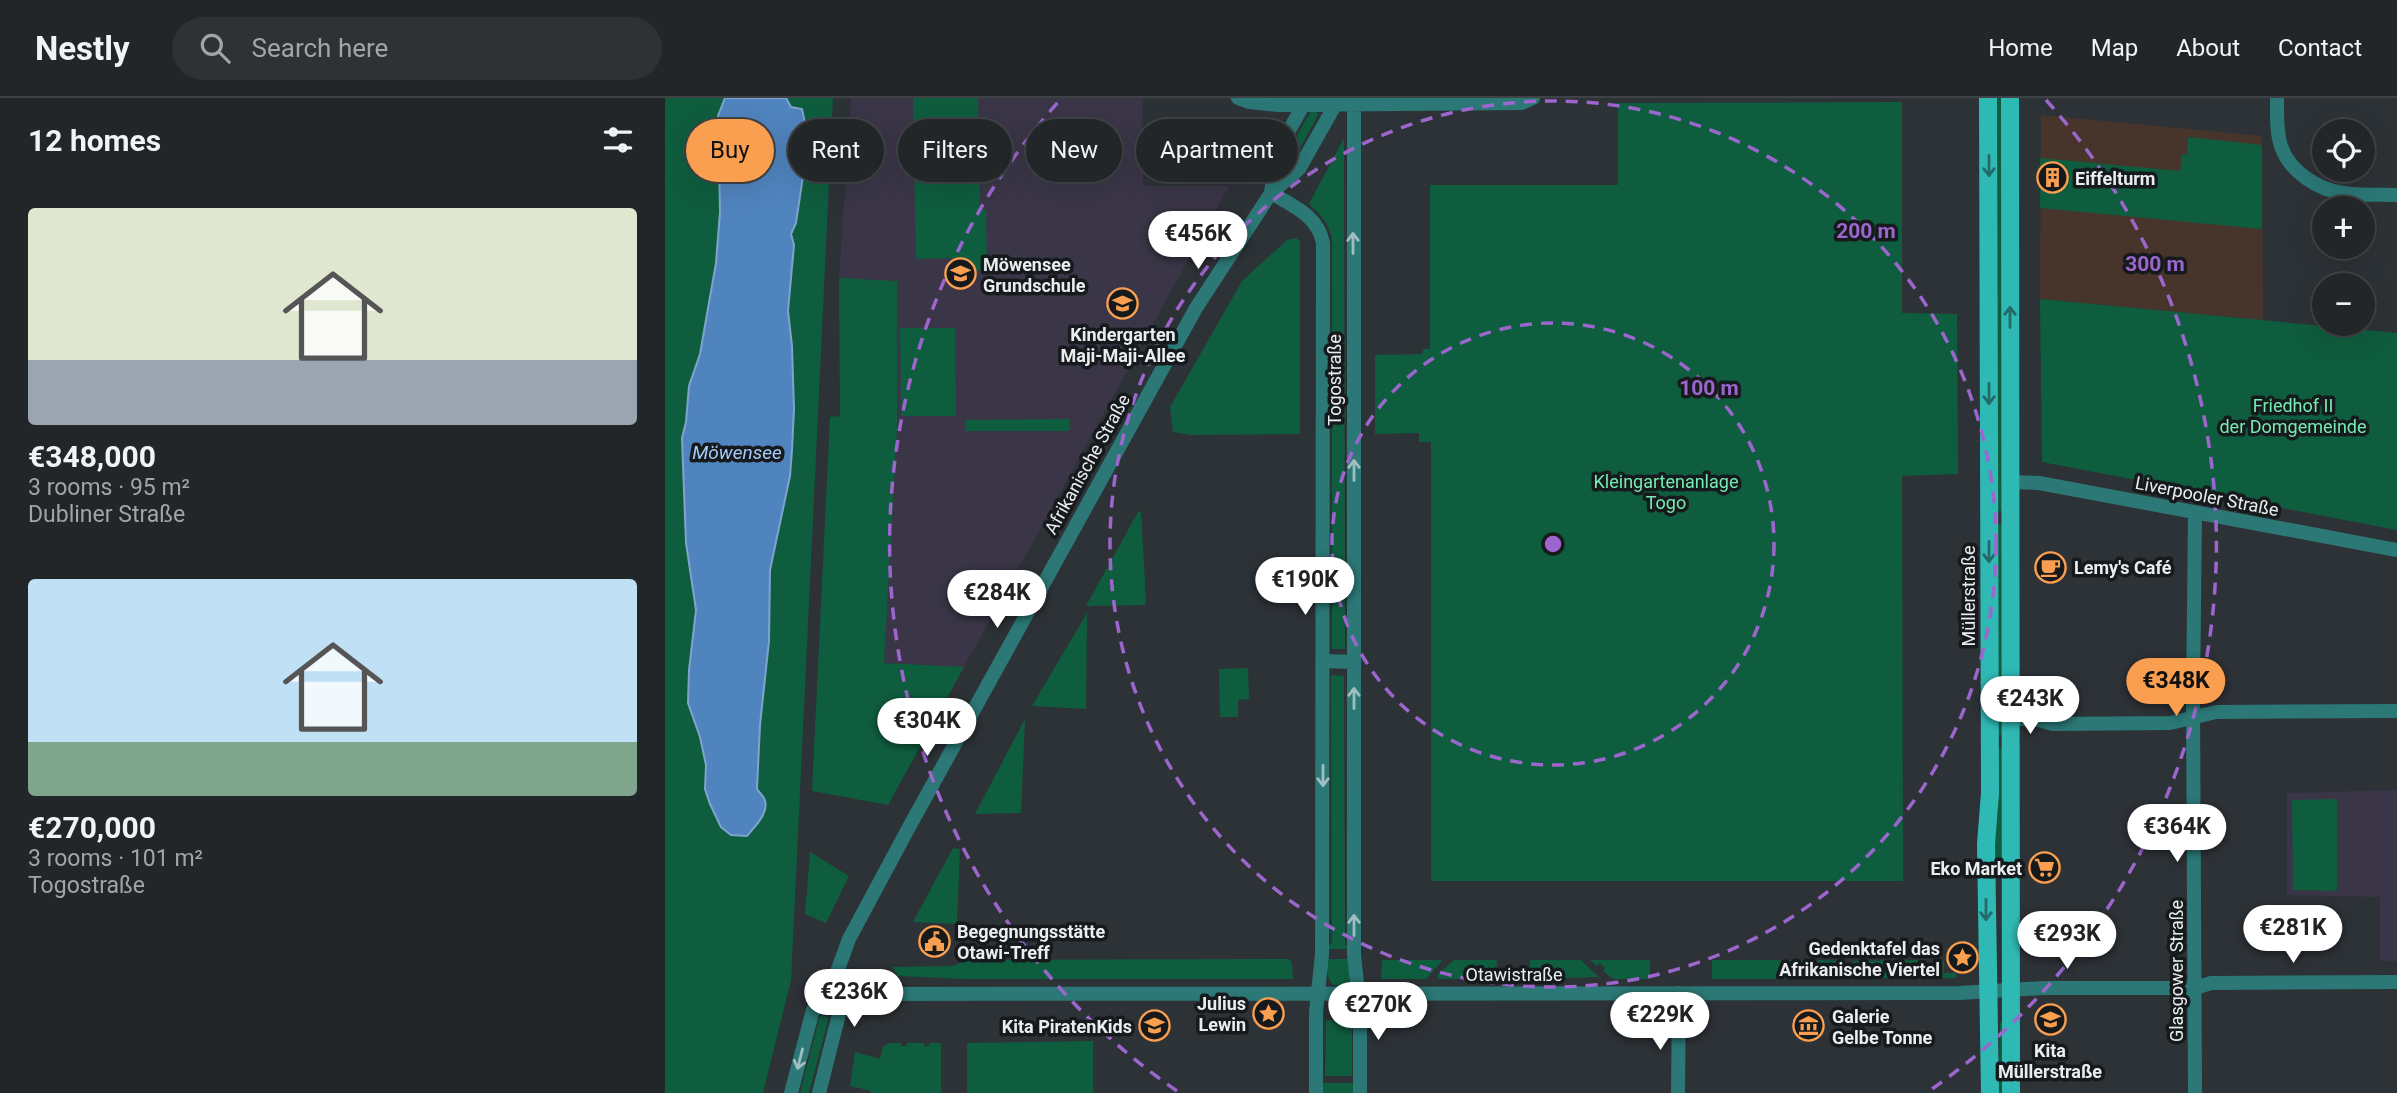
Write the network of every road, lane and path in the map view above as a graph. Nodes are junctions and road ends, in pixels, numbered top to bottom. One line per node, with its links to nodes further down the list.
1 (1238, 98): 7 (street)
2 (1533, 98): 6 (street)
3 (1989, 98): 23 (main road, Müllerstraße, one-way to 23)
4 (2010, 98): 11 (main road, one-way to 4)
5 (2277, 98): 10 (street)
6 (1355, 101): 8 (street); 15 (street, Togostraße, one-way to 6)
7 (1305, 102): 8 (street); 9 (street, Afrikanische Straße)
8 (1337, 102): 9 (street, Afrikanische Straße)
9 (1271, 193): 14 (street, Togostraße); 20 (street, Afrikanische Straße)
10 (2397, 195)
11 (2010, 482): 12 (street, Liverpooler Straße); 18 (main road)
12 (2195, 514): 13 (street, Liverpooler Straße); 17 (street, Glasgower Straße)
13 (2397, 550)
14 (1323, 661): 15 (street); 24 (street, Togostraße, one-way to 24)
15 (1354, 662): 25 (street, Togostraße, one-way to 15)
16 (2397, 711): 17 (street)
17 (2193, 718): 18 (street); 21 (street, Glasgower Straße)
18 (2010, 719): 22 (main road)
19 (2397, 982): 21 (street, Otawistraße)
20 (833, 983): 24 (street, Otawistraße); 27 (street, Afrikanische Straße, one-way to 27); 28 (street, Afrikanische Straße)
21 (2195, 988): 22 (street, Otawistraße); 34 (street, Glasgower Straße)
22 (2011, 990): 23 (street, Otawistraße); 33 (main road)
23 (1988, 991): 26 (street, Otawistraße); 32 (main road, Müllerstraße)
24 (1318, 993): 25 (street, Otawistraße); 29 (street, Togostraße)
25 (1359, 993): 26 (street, Otawistraße); 30 (street, Togostraße)
26 (1679, 993): 31 (street)
27 (792, 1093)
28 (819, 1093)
29 (1316, 1093)
30 (1360, 1093)
31 (1678, 1093)
32 (1990, 1093)
33 (2011, 1093)
34 (2195, 1093)

